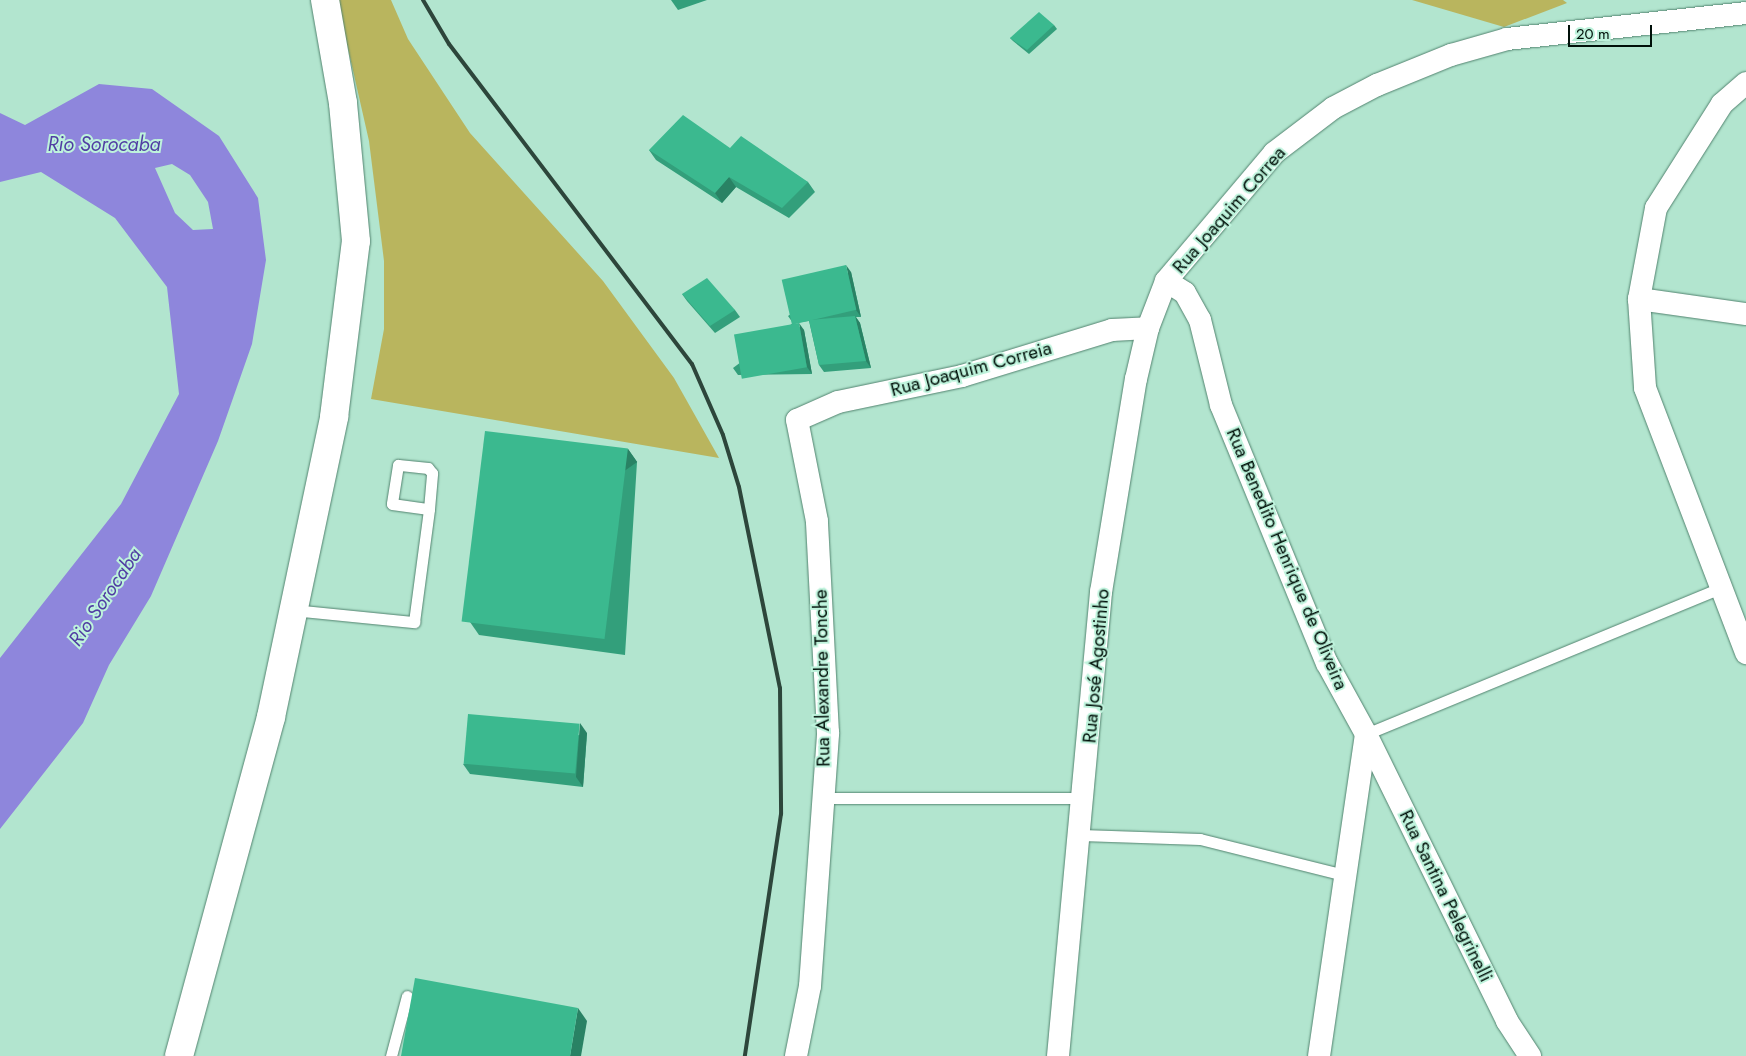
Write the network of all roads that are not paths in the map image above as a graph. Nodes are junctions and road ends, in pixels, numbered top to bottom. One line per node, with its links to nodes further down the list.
1 (325, 0): 11 (main road)
2 (1746, 13): 4 (street, Rua Joaquim Correa)
3 (1746, 83): 5 (street)
4 (1166, 281): 7 (street, Rua José Agostinho); 13 (street, Rua Benedito Henrique de Oliveira)
5 (1639, 299): 6 (street); 10 (street)
6 (1746, 314)
7 (1148, 328): 8 (street, Rua Joaquim Correia); 15 (street, Rua José Agostinho)
8 (798, 420): 14 (street, Rua Alexandre Tonche)
9 (429, 509): 9 (lane); 11 (lane)
10 (1721, 588): 12 (street); 13 (lane)
11 (291, 610): 20 (main road)
12 (1746, 653)
13 (1366, 734): 17 (street); 24 (street, Rua Santina Pelegrinelli)
14 (824, 798): 15 (lane); 22 (street, Rua Alexandre Tonche)
15 (1084, 798): 16 (street, Rua José Agostinho)
16 (1081, 834): 17 (lane); 23 (street, Rua José Agostinho)
17 (1344, 875): 19 (street)
18 (407, 996): 21 (lane)
19 (1321, 1054)
20 (179, 1056)
21 (392, 1056)
22 (796, 1056)
23 (1058, 1056)
24 (1530, 1056)

